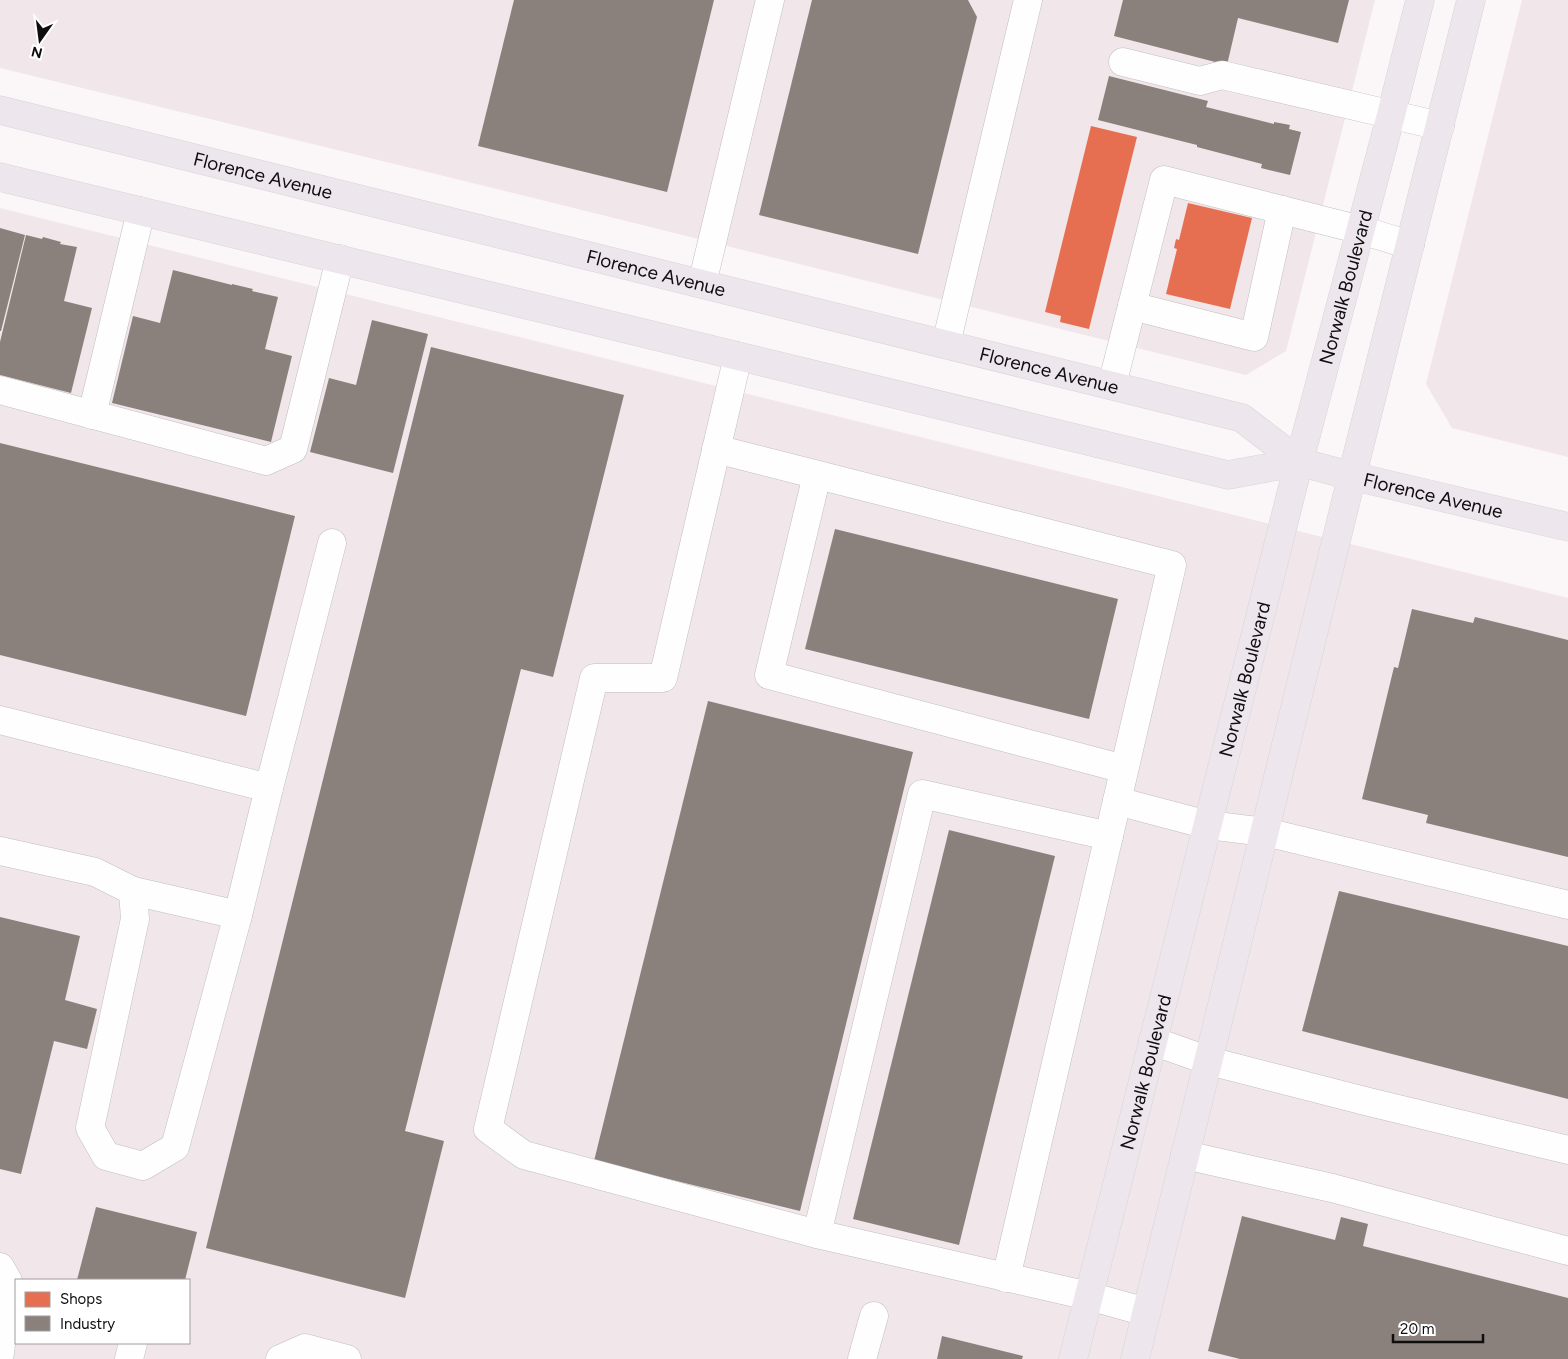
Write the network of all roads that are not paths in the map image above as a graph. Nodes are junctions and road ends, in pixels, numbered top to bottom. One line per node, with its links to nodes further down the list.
1 (770, 0): 15 (lane)
2 (1028, 0): 17 (lane)
3 (1420, 0): 7 (main road, Norwalk Boulevard)
4 (1471, 0): 8 (main road)
5 (1122, 62): 7 (lane)
6 (0, 110): 15 (main road, Florence Avenue)
7 (1391, 115): 8 (lane); 12 (main road, Norwalk Boulevard)
8 (1440, 126): 13 (main road)
9 (0, 177): 11 (main road, Florence Avenue)
10 (1282, 210): 12 (lane); 16 (lane); 16 (lane)
11 (141, 211): 14 (main road, Florence Avenue); 21 (lane)
12 (1360, 230): 13 (lane); 23 (main road, Norwalk Boulevard)
13 (1410, 245): 25 (main road)
14 (340, 260): 18 (main road, Florence Avenue); 21 (lane)
15 (702, 284): 17 (main road, Florence Avenue)
16 (1132, 306): 19 (lane)
17 (946, 344): 19 (main road, Florence Avenue)
18 (738, 356): 22 (lane); 23 (main road, Florence Avenue)
19 (1112, 385): 23 (main road, Florence Avenue)
20 (0, 390): 21 (lane)
21 (92, 415)
22 (716, 450): 24 (lane); 43 (lane)
23 (1299, 462): 25 (main road, Florence Avenue); 32 (main road, Norwalk Boulevard)
24 (818, 475): 29 (lane); 29 (lane)
25 (1352, 476): 26 (main road, Florence Avenue); 33 (main road)
26 (1568, 528)
27 (332, 542): 30 (lane)
28 (0, 720): 30 (lane)
29 (1124, 769): 31 (lane)
30 (269, 788): 38 (lane)
31 (1117, 801): 32 (lane); 34 (lane)
32 (1208, 824): 33 (lane); 39 (main road, Norwalk Boulevard)
33 (1265, 832): 37 (lane); 40 (main road)
34 (1109, 836): 43 (lane); 46 (lane)
35 (0, 851): 36 (lane)
36 (133, 891): 38 (lane); 38 (lane)
37 (1568, 905)
38 (238, 915)
39 (1153, 1041): 40 (lane); 47 (main road, Norwalk Boulevard)
40 (1209, 1061): 41 (lane); 42 (main road)
41 (1568, 1150)
42 (1185, 1155): 44 (lane); 48 (main road)
43 (817, 1234): 46 (lane)
44 (1568, 1251)
45 (0, 1267): 51 (lane)
46 (1006, 1278): 47 (lane)
47 (1089, 1296): 48 (lane); 56 (main road, Norwalk Boulevard)
48 (1146, 1312): 57 (main road)
49 (874, 1316): 55 (lane)
50 (133, 1344): 52 (lane)
51 (0, 1353)
52 (129, 1359)
53 (280, 1359): 54 (lane)
54 (347, 1359)
55 (862, 1359)
56 (1073, 1359)
57 (1135, 1359)

